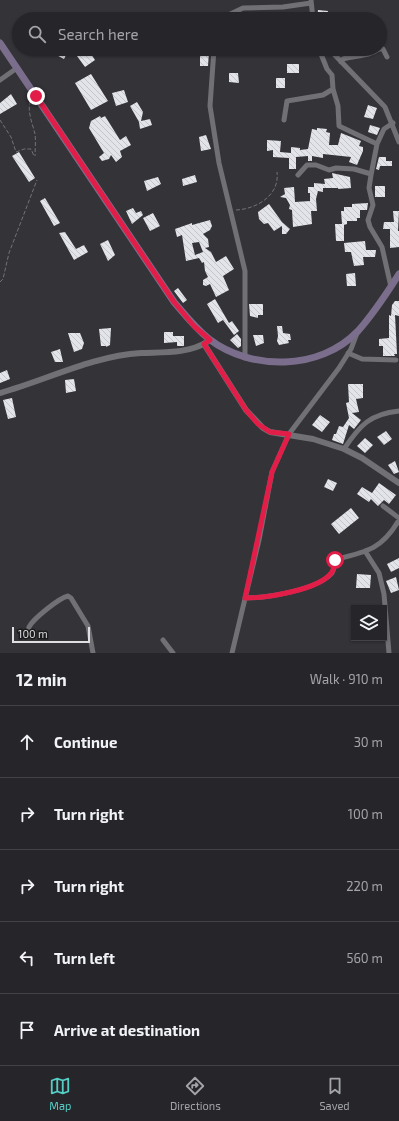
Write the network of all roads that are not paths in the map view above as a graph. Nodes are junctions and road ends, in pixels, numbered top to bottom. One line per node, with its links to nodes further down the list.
1 (311, 2): 2 (street); 3 (street)
2 (235, 12)
3 (312, 12)
4 (0, 43): 10 (main road)
5 (214, 56): 24 (street)
6 (322, 56): 12 (street)
7 (335, 56): 9 (street)
8 (360, 56): 9 (street)
9 (341, 62): 14 (street)
10 (17, 68): 11 (street); 22 (main road)
11 (0, 80)
12 (333, 89): 13 (street); 16 (street)
13 (284, 120)
14 (393, 123): 15 (street); 16 (street)
15 (399, 142)
16 (377, 144): 17 (street)
17 (371, 174): 18 (street); 20 (street)
18 (298, 175)
19 (399, 274): 20 (main road)
20 (391, 286): 21 (main road)
21 (357, 332): 23 (street); 24 (main road)
22 (207, 342): 24 (main road); 26 (street); 28 (street)
23 (348, 353): 25 (street); 28 (street)
24 (245, 358)
25 (396, 360)
26 (0, 393)
27 (399, 411): 29 (street)
28 (289, 434): 29 (street); 34 (street)
29 (344, 448): 30 (street)
30 (399, 483)
31 (383, 506): 32 (street)
32 (399, 519): 33 (street)
33 (365, 551): 34 (street); 40 (street)
34 (245, 598): 39 (street)
35 (28, 634): 37 (street)
36 (163, 640): 38 (street)
37 (93, 653)
38 (173, 653)
39 (232, 653)
40 (389, 653)

